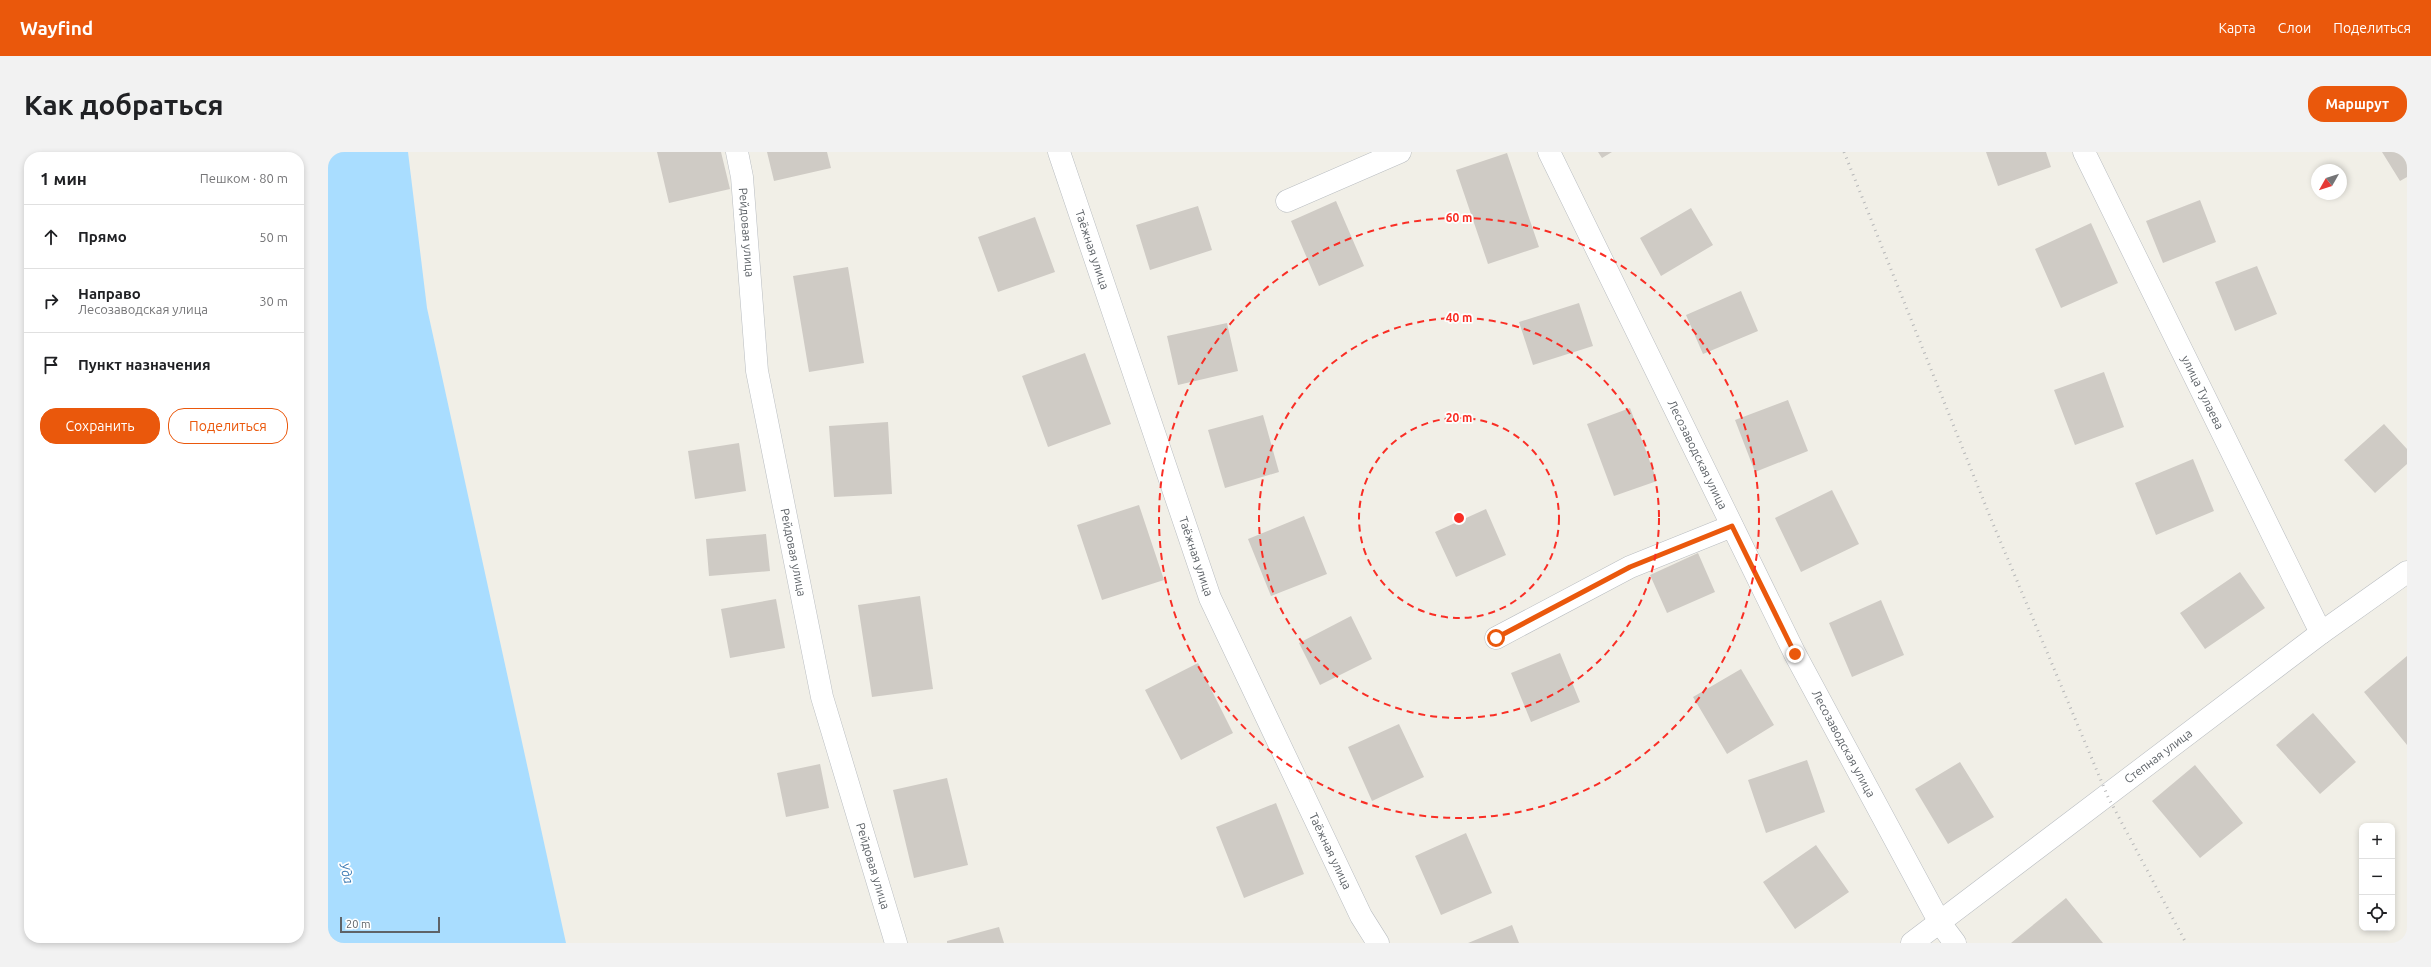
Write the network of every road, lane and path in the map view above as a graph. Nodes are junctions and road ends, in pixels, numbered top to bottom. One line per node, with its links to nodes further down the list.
1 (737, 152): 12 (street, Рейдовая улица)
2 (1059, 152): 13 (street, Таёжная улица)
3 (1400, 152): 6 (street)
4 (1549, 152): 7 (street, Лесозаводская улица)
5 (2084, 152): 9 (street, улица Тулаева)
6 (1287, 201)
7 (1732, 526): 10 (street); 11 (street, Лесозаводская улица)
8 (2407, 572): 9 (street, Степная улица)
9 (2321, 633): 11 (street, Степная улица)
10 (1496, 638)
11 (1940, 923): 14 (street, Степная улица); 15 (street, Лесозаводская улица)
12 (896, 943)
13 (1378, 943)
14 (1912, 943)
15 (1955, 943)

